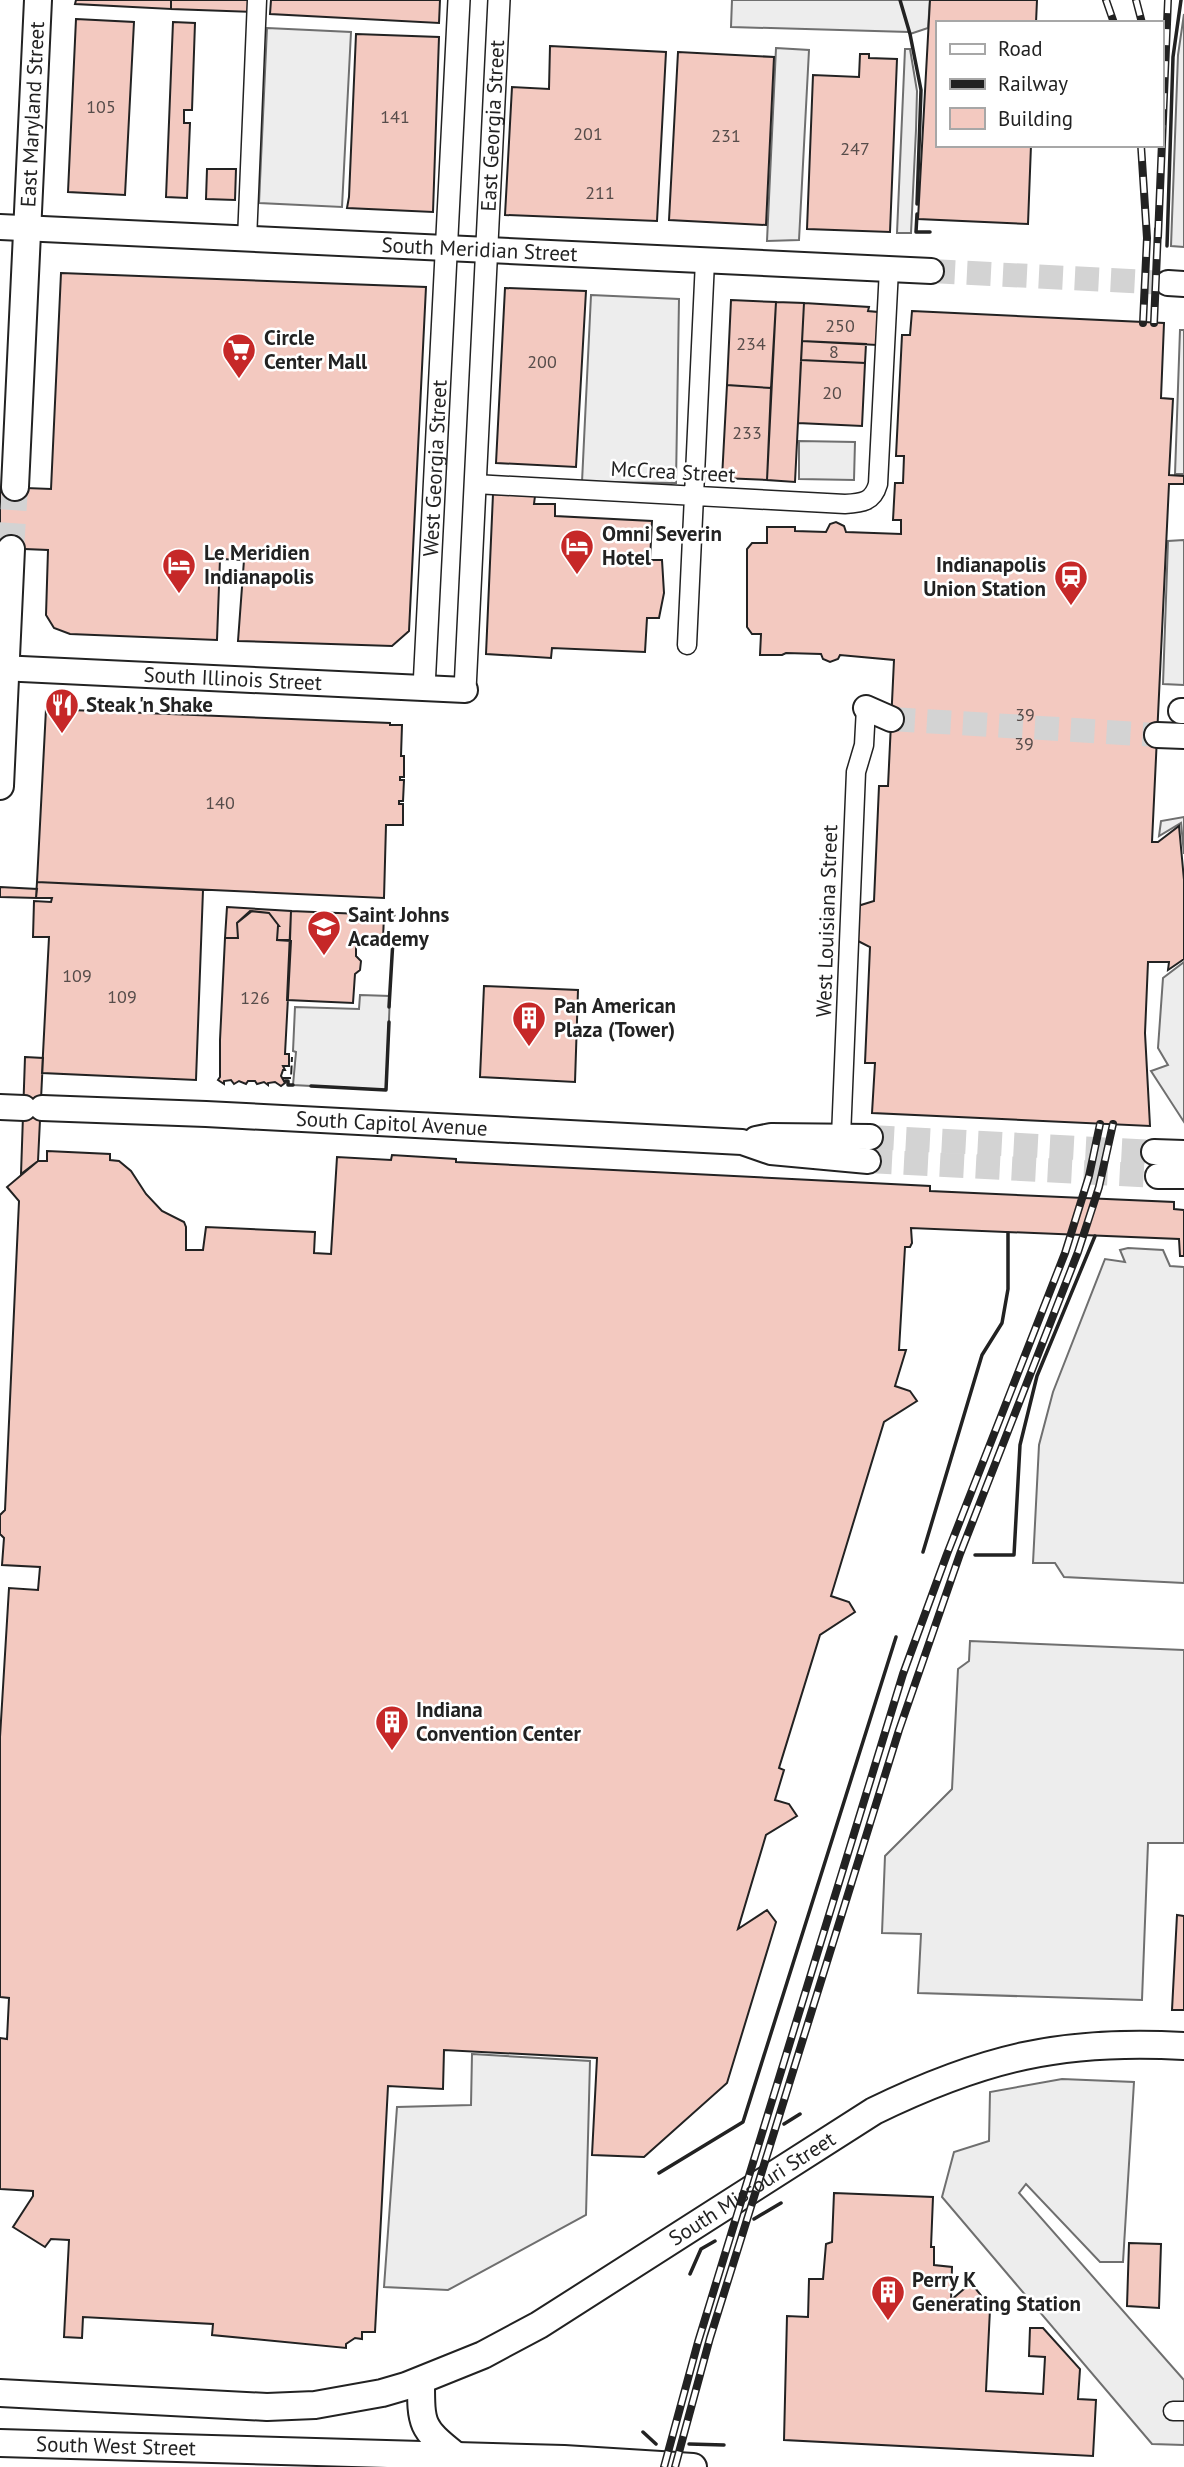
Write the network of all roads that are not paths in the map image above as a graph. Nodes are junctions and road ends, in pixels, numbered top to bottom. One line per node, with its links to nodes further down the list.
1 (38, 0): 6 (main road, East Maryland Street)
2 (257, 0): 7 (street)
3 (459, 0): 8 (street, East Georgia Street)
4 (499, 0): 9 (street, East Georgia Street)
5 (0, 227): 6 (main road, South Meridian Street)
6 (27, 229): 7 (main road, South Meridian Street); 14 (main road, East Maryland Street)
7 (247, 240): 8 (main road, South Meridian Street)
8 (448, 249): 9 (main road, South Meridian Street); 19 (street, West Georgia Street)
9 (486, 251): 10 (main road, South Meridian Street); 13 (street, West Georgia Street)
10 (705, 261): 11 (main road, South Meridian Street); 15 (street)
11 (889, 269): 12 (main road, South Meridian Street); 15 (street, McCrea Street)
12 (931, 271)
13 (475, 484): 15 (street, McCrea Street); 20 (street, West Georgia Street)
14 (15, 487)
15 (694, 495): 17 (street)
16 (11, 549): 18 (main road)
17 (687, 645)
18 (3, 668): 19 (main road, South Illinois Street); 25 (main road)
19 (424, 688): 20 (main road, South Illinois Street)
20 (465, 690)
21 (866, 708): 22 (main road); 27 (street, West Louisiana Street)
22 (891, 719)
23 (1157, 735): 24 (main road)
24 (1184, 736)
25 (0, 786)
26 (22, 1108): 28 (main road, South Capitol Avenue)
27 (841, 1137): 28 (main road, South Capitol Avenue); 28 (main road, South Capitol Avenue)
28 (742, 1142)
29 (1184, 1153): 30 (main road)
30 (1184, 1176)
31 (1184, 2046): 32 (main road, South Missouri Street)
32 (421, 2381): 33 (main road, South Missouri Street); 35 (main road)
33 (0, 2393)
34 (0, 2443): 35 (main road, South West Street)
35 (455, 2455): 36 (main road, South West Street)
36 (693, 2467)

